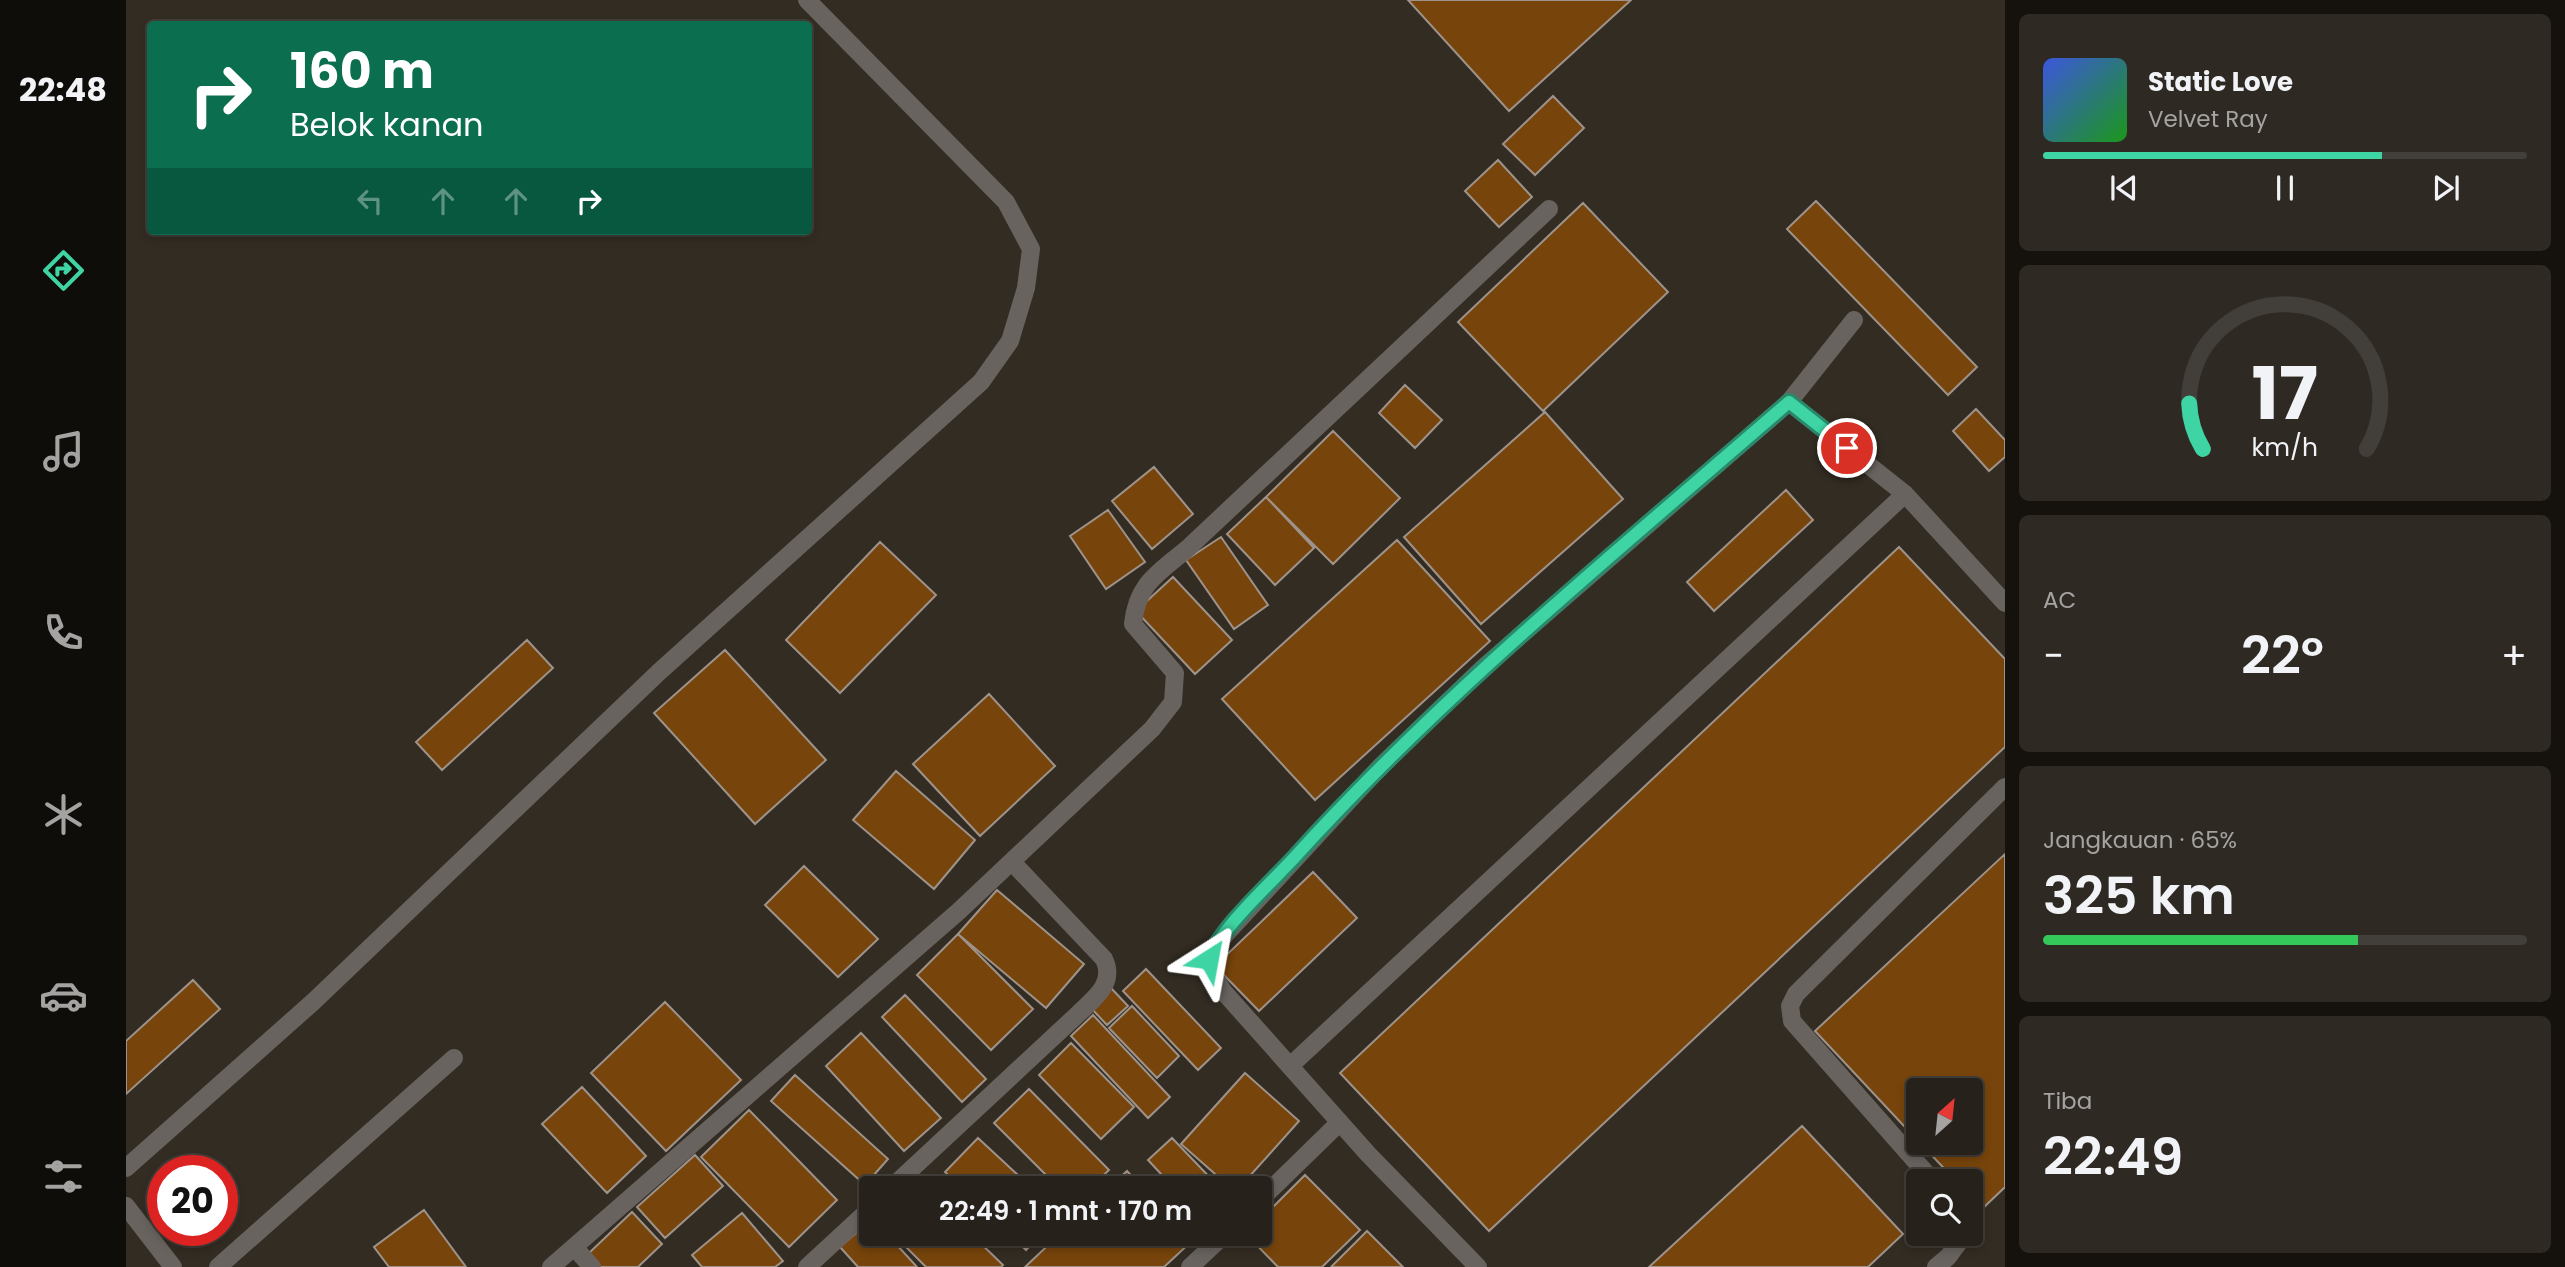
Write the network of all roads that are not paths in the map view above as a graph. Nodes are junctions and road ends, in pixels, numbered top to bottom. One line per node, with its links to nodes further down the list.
1 (807, 0): 12 (street)
2 (1549, 209): 8 (street)
3 (1854, 320): 4 (street)
4 (1789, 402): 5 (street); 10 (street)
5 (1905, 494): 6 (street); 10 (street)
6 (2005, 603)
7 (2005, 787): 13 (street)
8 (1012, 862): 14 (street); 20 (street)
9 (454, 1058): 22 (street)
10 (1290, 1066): 11 (street)
11 (1339, 1122): 15 (street); 27 (street)
12 (126, 1168)
13 (1922, 1169)
14 (904, 1176)
15 (1272, 1188)
16 (126, 1206): 21 (street)
17 (859, 1219): 25 (street)
18 (1213, 1246): 26 (street)
19 (1956, 1246): 28 (street)
20 (573, 1247): 23 (street); 24 (street)
21 (173, 1267)
22 (218, 1267)
23 (551, 1267)
24 (592, 1267)
25 (807, 1267)
26 (1191, 1267)
27 (1478, 1267)
28 (1936, 1267)

